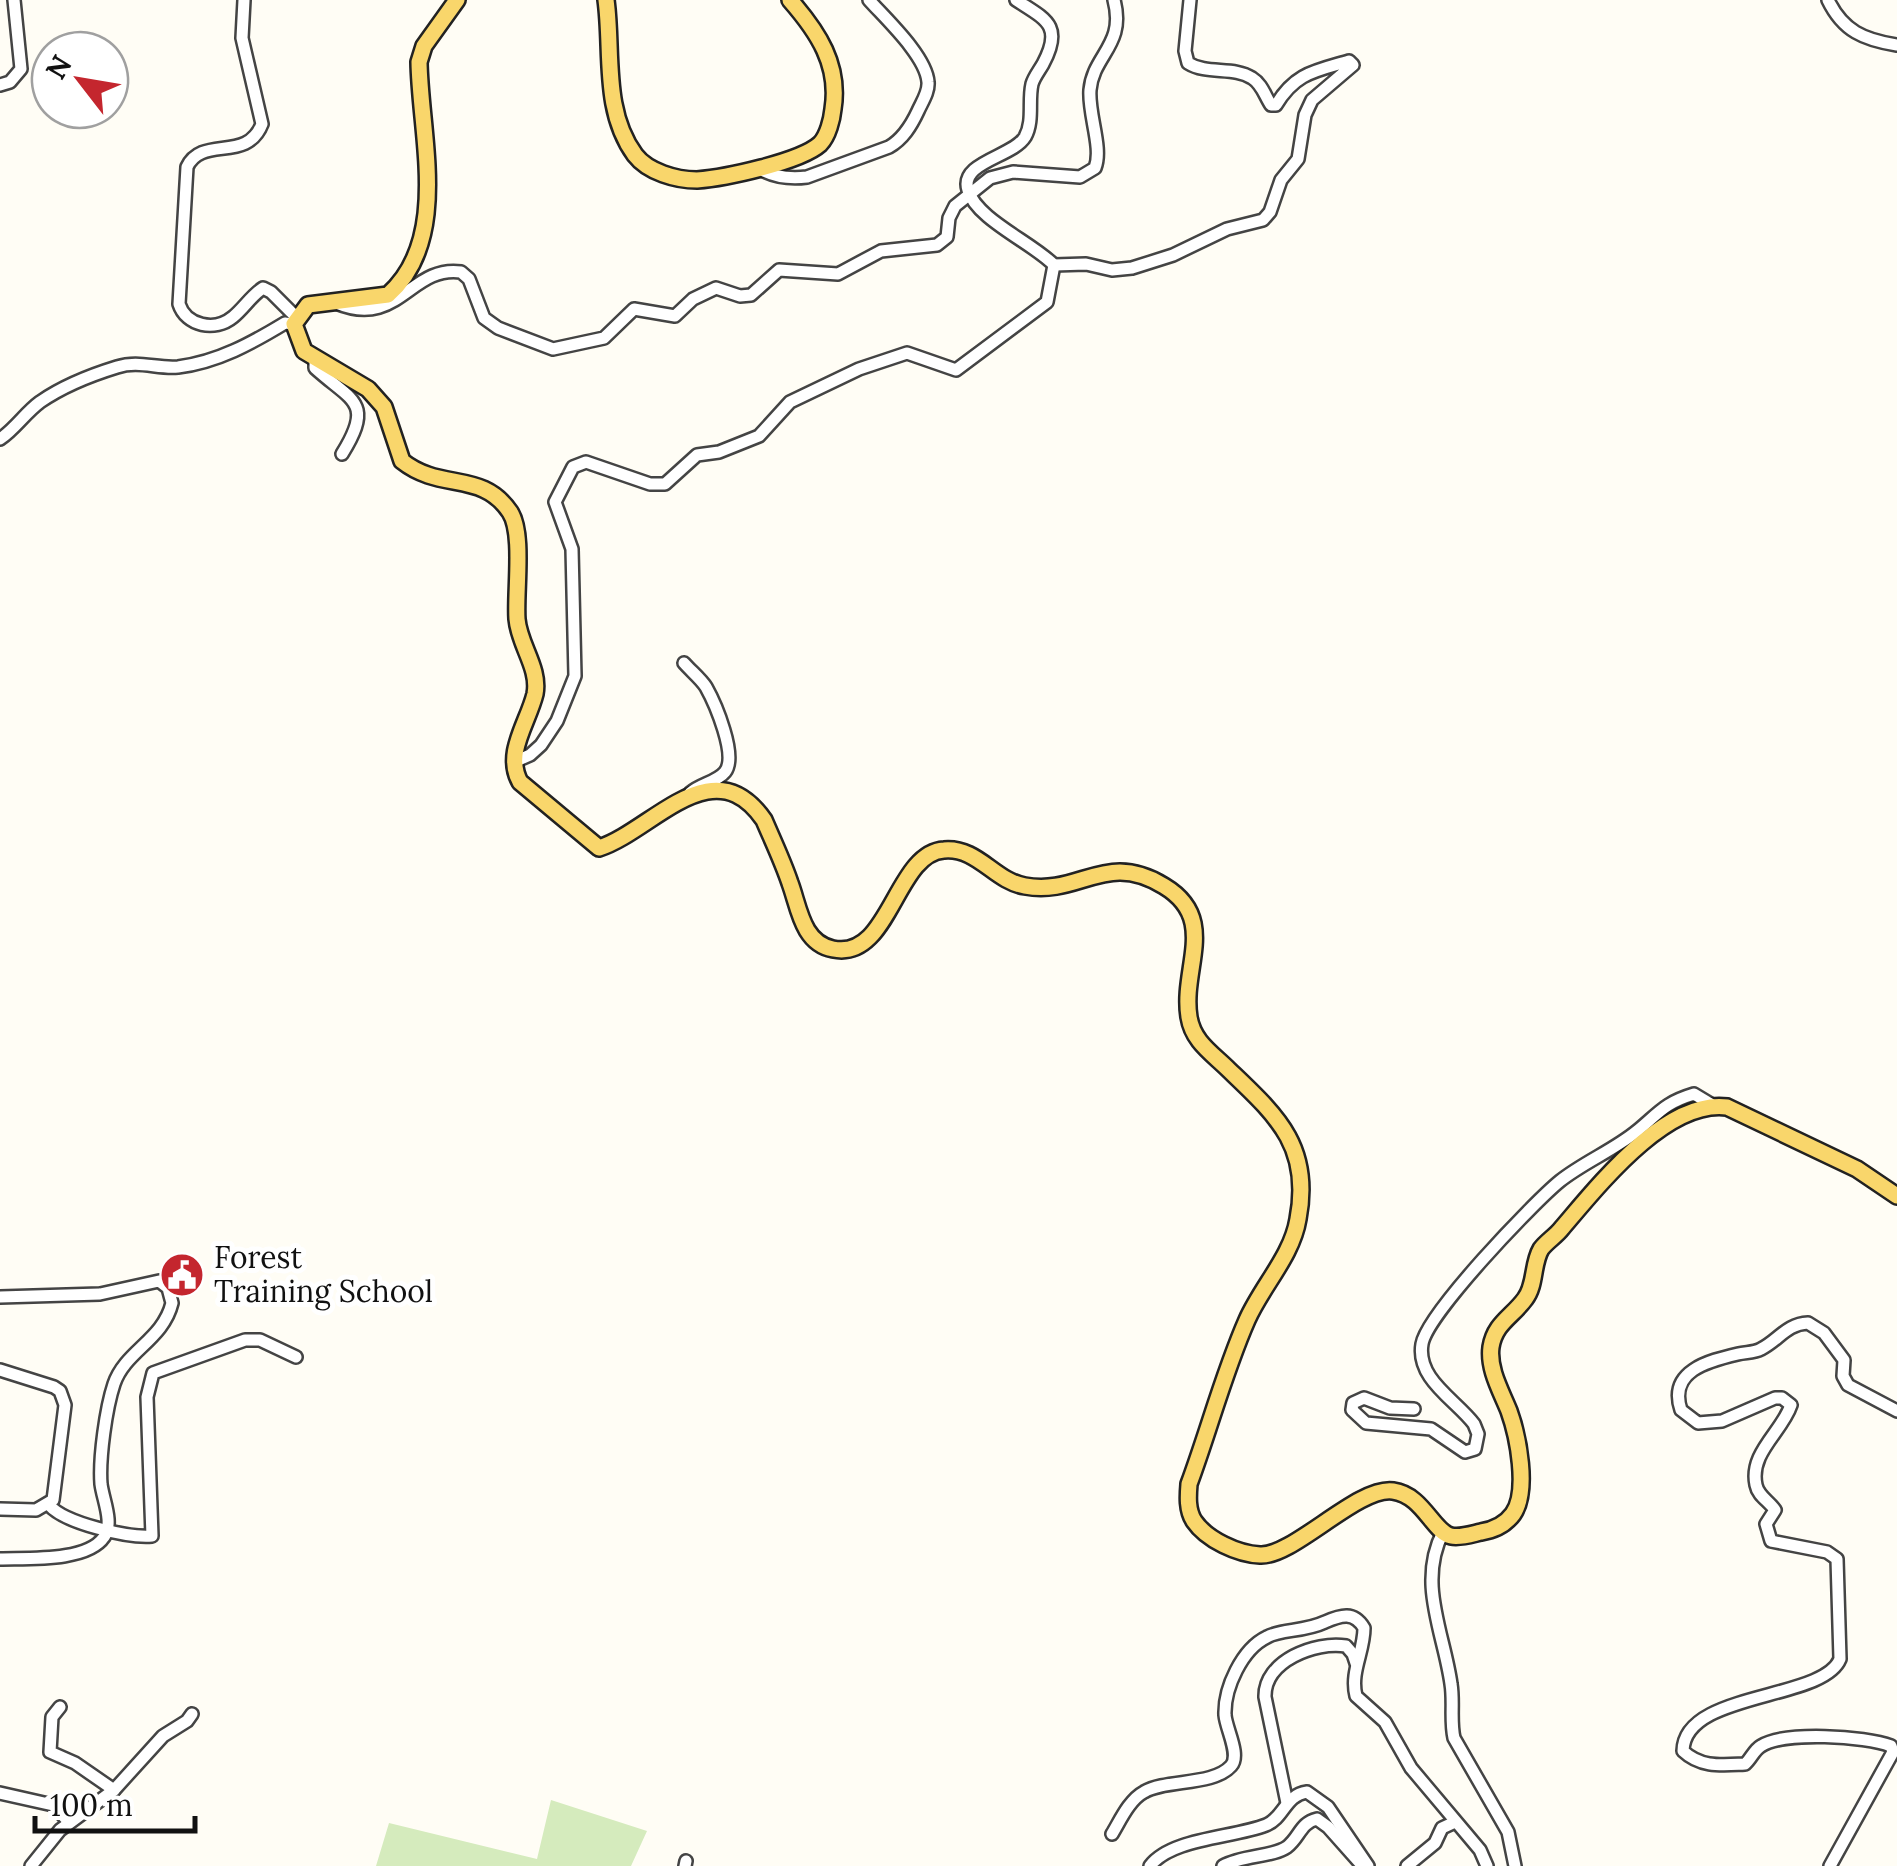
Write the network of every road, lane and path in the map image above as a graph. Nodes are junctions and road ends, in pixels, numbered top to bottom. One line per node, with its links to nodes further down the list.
1 (14, 0): 12 (street)
2 (244, 0): 17 (street)
3 (458, 0): 16 (main road)
4 (606, 0): 13 (main road)
5 (790, 0): 13 (main road)
6 (869, 0): 13 (street)
7 (1016, 0): 14 (street)
8 (1114, 0): 14 (street)
9 (1190, 0): 15 (street)
10 (1828, 0): 11 (street)
11 (1897, 46)
12 (0, 85)
13 (760, 168)
14 (968, 193): 15 (street); 16 (street)
15 (1054, 265): 22 (street)
16 (331, 301): 17 (main road)
17 (295, 321): 18 (main road); 19 (street)
18 (315, 358): 20 (street); 22 (main road)
19 (0, 439)
20 (342, 454)
21 (684, 663): 23 (street)
22 (514, 762): 23 (main road)
23 (687, 796): 34 (main road)
24 (1714, 1106): 25 (main road); 29 (street); 34 (main road)
25 (1897, 1196)
26 (0, 1297): 33 (street)
27 (296, 1357): 33 (street)
28 (0, 1370): 31 (street)
29 (1414, 1410)
30 (1897, 1411): 52 (street)
31 (49, 1504): 32 (street); 33 (street)
32 (0, 1509)
33 (108, 1529): 35 (street)
34 (1443, 1532): 51 (street)
35 (0, 1559)
36 (1356, 1663): 41 (street); 43 (street); 44 (street)
37 (60, 1707): 39 (street)
38 (192, 1714): 39 (street)
39 (114, 1790): 42 (street)
40 (0, 1793): 42 (street)
41 (1286, 1804): 46 (street); 48 (street)
42 (69, 1822): 45 (street)
43 (1455, 1822): 49 (street); 50 (street)
44 (1112, 1834)
45 (32, 1866)
46 (1150, 1866)
47 (1223, 1866): 48 (street)
48 (1365, 1866)
49 (1408, 1866)
50 (1487, 1866)
51 (1515, 1866)
52 (1830, 1866)

